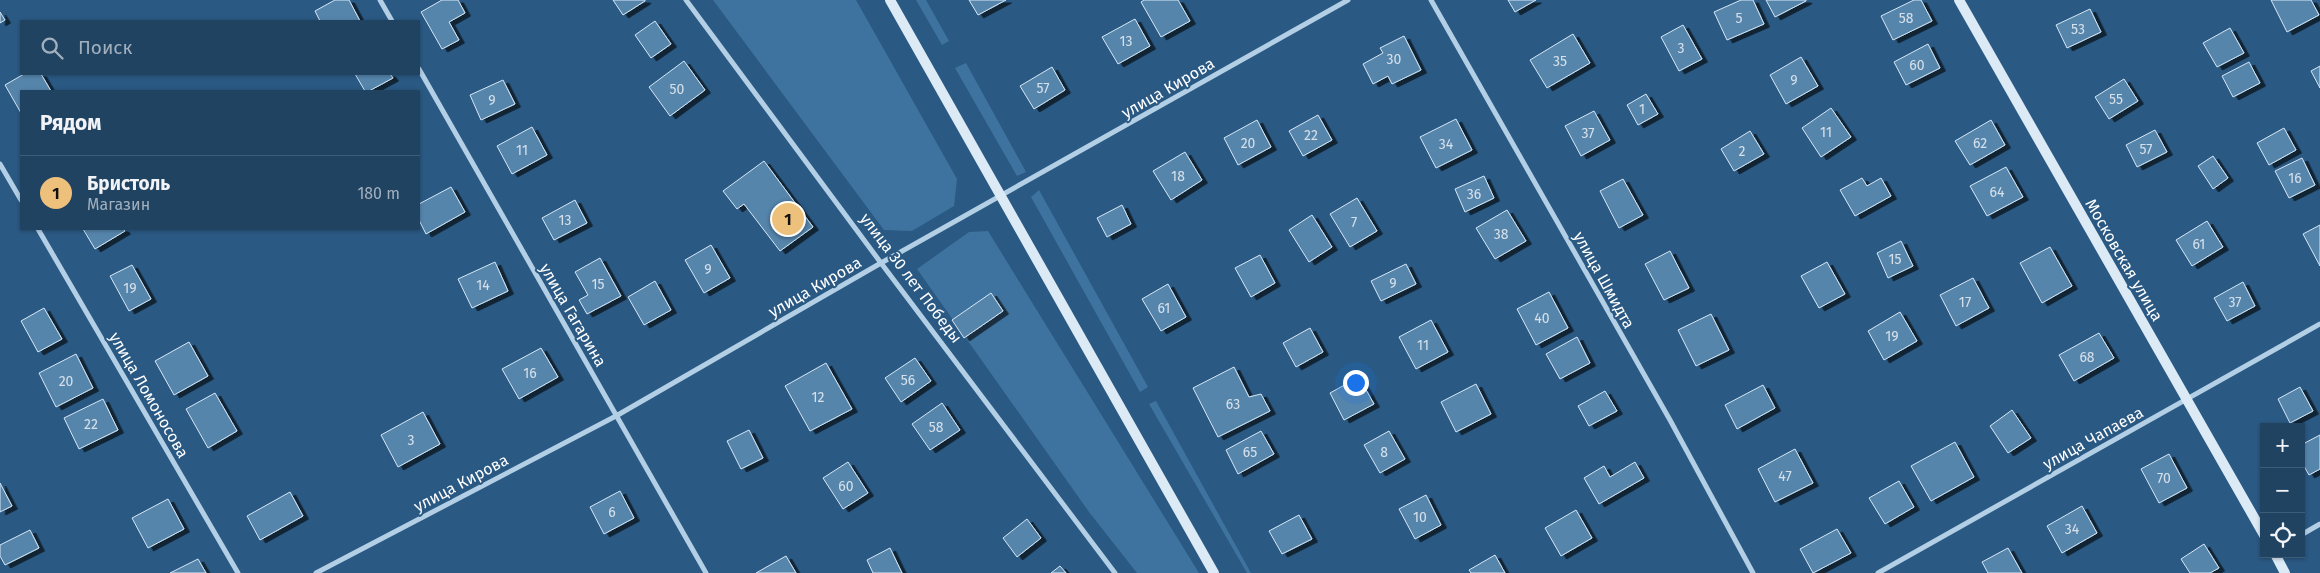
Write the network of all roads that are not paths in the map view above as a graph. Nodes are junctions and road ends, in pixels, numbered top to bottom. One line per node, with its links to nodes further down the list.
1 (380, 0): 7 (street)
2 (686, 0): 13 (street, улица 30 лет Победы)
3 (890, 0): 10 (street)
4 (1348, 0): 10 (street, улица Кирова)
5 (1432, 0): 26 (street, улица Шмидта)
6 (1959, 0): 15 (street, Московская улица)
7 (391, 20)
8 (420, 71): 16 (street, улица Гагарина)
9 (0, 164): 11 (street)
10 (1002, 196): 13 (street, улица Кирова); 25 (street)
11 (20, 198)
12 (39, 230): 21 (street, улица Ломоносова)
13 (881, 263): 16 (street, улица Кирова); 24 (street, улица 30 лет Победы)
14 (2320, 324): 15 (street, улица Чапаева)
15 (2186, 400): 18 (street, Московская улица); 27 (street, улица Чапаева)
16 (616, 416): 22 (street, улица Кирова); 23 (street, улица Гагарина)
17 (2320, 524): 19 (street)
18 (2260, 528)
19 (2305, 533)
20 (2277, 558): 28 (street)
21 (238, 573)
22 (316, 573)
23 (706, 573)
24 (1115, 573)
25 (1214, 573)
26 (1753, 573)
27 (1878, 573)
28 (2284, 573)

